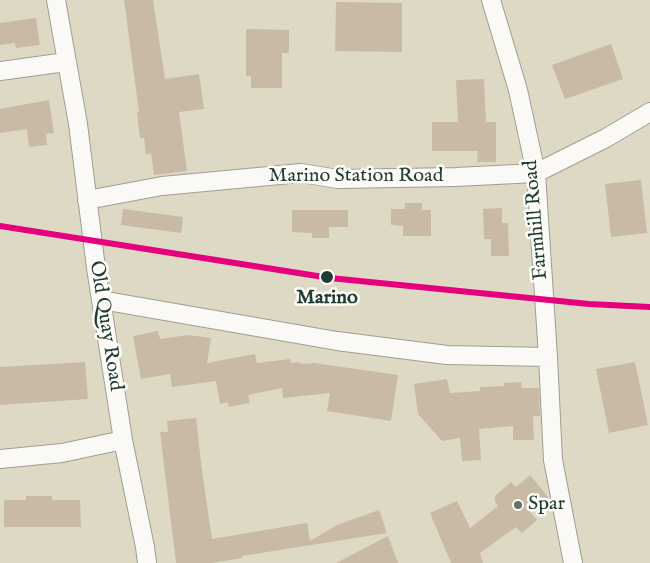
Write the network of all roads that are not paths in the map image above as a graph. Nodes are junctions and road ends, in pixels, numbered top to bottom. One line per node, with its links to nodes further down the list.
1 (56, 0): 3 (street, Old Quay Road)
2 (490, 0): 6 (street, Farmhill Road)
3 (66, 62): 4 (street); 7 (street, Old Quay Road)
4 (0, 71)
5 (650, 112): 6 (street)
6 (536, 173): 7 (street, Marino Station Road); 9 (street, Farmhill Road)
7 (87, 200): 8 (street, Old Quay Road)
8 (101, 300): 9 (street); 10 (street, Old Quay Road)
9 (548, 357): 13 (street, Farmhill Road)
10 (123, 440): 11 (street); 12 (street, Old Quay Road)
11 (0, 459)
12 (147, 563)
13 (573, 563)

